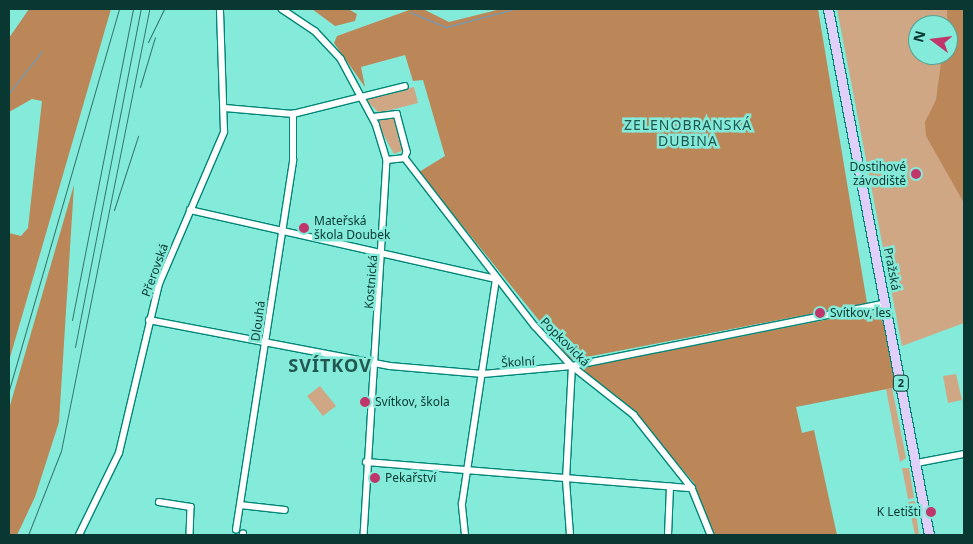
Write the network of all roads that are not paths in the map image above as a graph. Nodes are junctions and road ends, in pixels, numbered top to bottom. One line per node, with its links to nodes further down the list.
1 (220, 9): 6 (street, Přerovská)
2 (282, 9): 5 (street, Kostnická)
3 (828, 9): 15 (main road, Pražská / 2)
4 (405, 86): 5 (street)
5 (363, 96): 7 (street); 8 (street, Kostnická)
6 (225, 108): 7 (street); 11 (street, Přerovská)
7 (292, 114): 12 (street, Dlouhá)
8 (373, 117): 9 (street); 10 (street, Kostnická)
9 (405, 158): 10 (street); 14 (street, Popkovická)
10 (387, 160): 13 (street, Kostnická)
11 (190, 210): 12 (street); 16 (street, Přerovská)
12 (282, 231): 13 (street); 17 (street, Dlouhá)
13 (384, 254): 14 (street); 18 (street, Kostnická)
14 (496, 280): 19 (street, Popkovická); 20 (street)
15 (886, 303): 19 (street, Školní); 23 (main road, Pražská / 2)
16 (150, 320): 17 (street, Školní); 34 (street, Přerovská)
17 (265, 343): 18 (street, Školní); 31 (street, Dlouhá)
18 (374, 363): 20 (street, Školní); 22 (street, Kostnická)
19 (572, 366): 20 (street, Školní); 25 (street, Popkovická); 26 (street)
20 (483, 374): 24 (street)
21 (964, 454): 23 (street)
22 (366, 462): 24 (street); 36 (street, Kostnická)
23 (917, 463): 41 (main road, Pražská / 2)
24 (467, 472): 26 (street); 37 (street)
25 (684, 478): 28 (street); 29 (street, Popkovická)
26 (566, 480): 27 (street); 38 (street)
27 (670, 487): 28 (street); 39 (street)
28 (678, 487): 29 (street)
29 (692, 488): 40 (street, Popkovická)
30 (159, 502): 35 (street)
31 (240, 505): 32 (street); 33 (street, Dlouhá)
32 (285, 510)
33 (236, 530)
34 (79, 535)
35 (190, 535)
36 (364, 535)
37 (466, 535)
38 (570, 535)
39 (668, 535)
40 (711, 535)
41 (929, 535)

